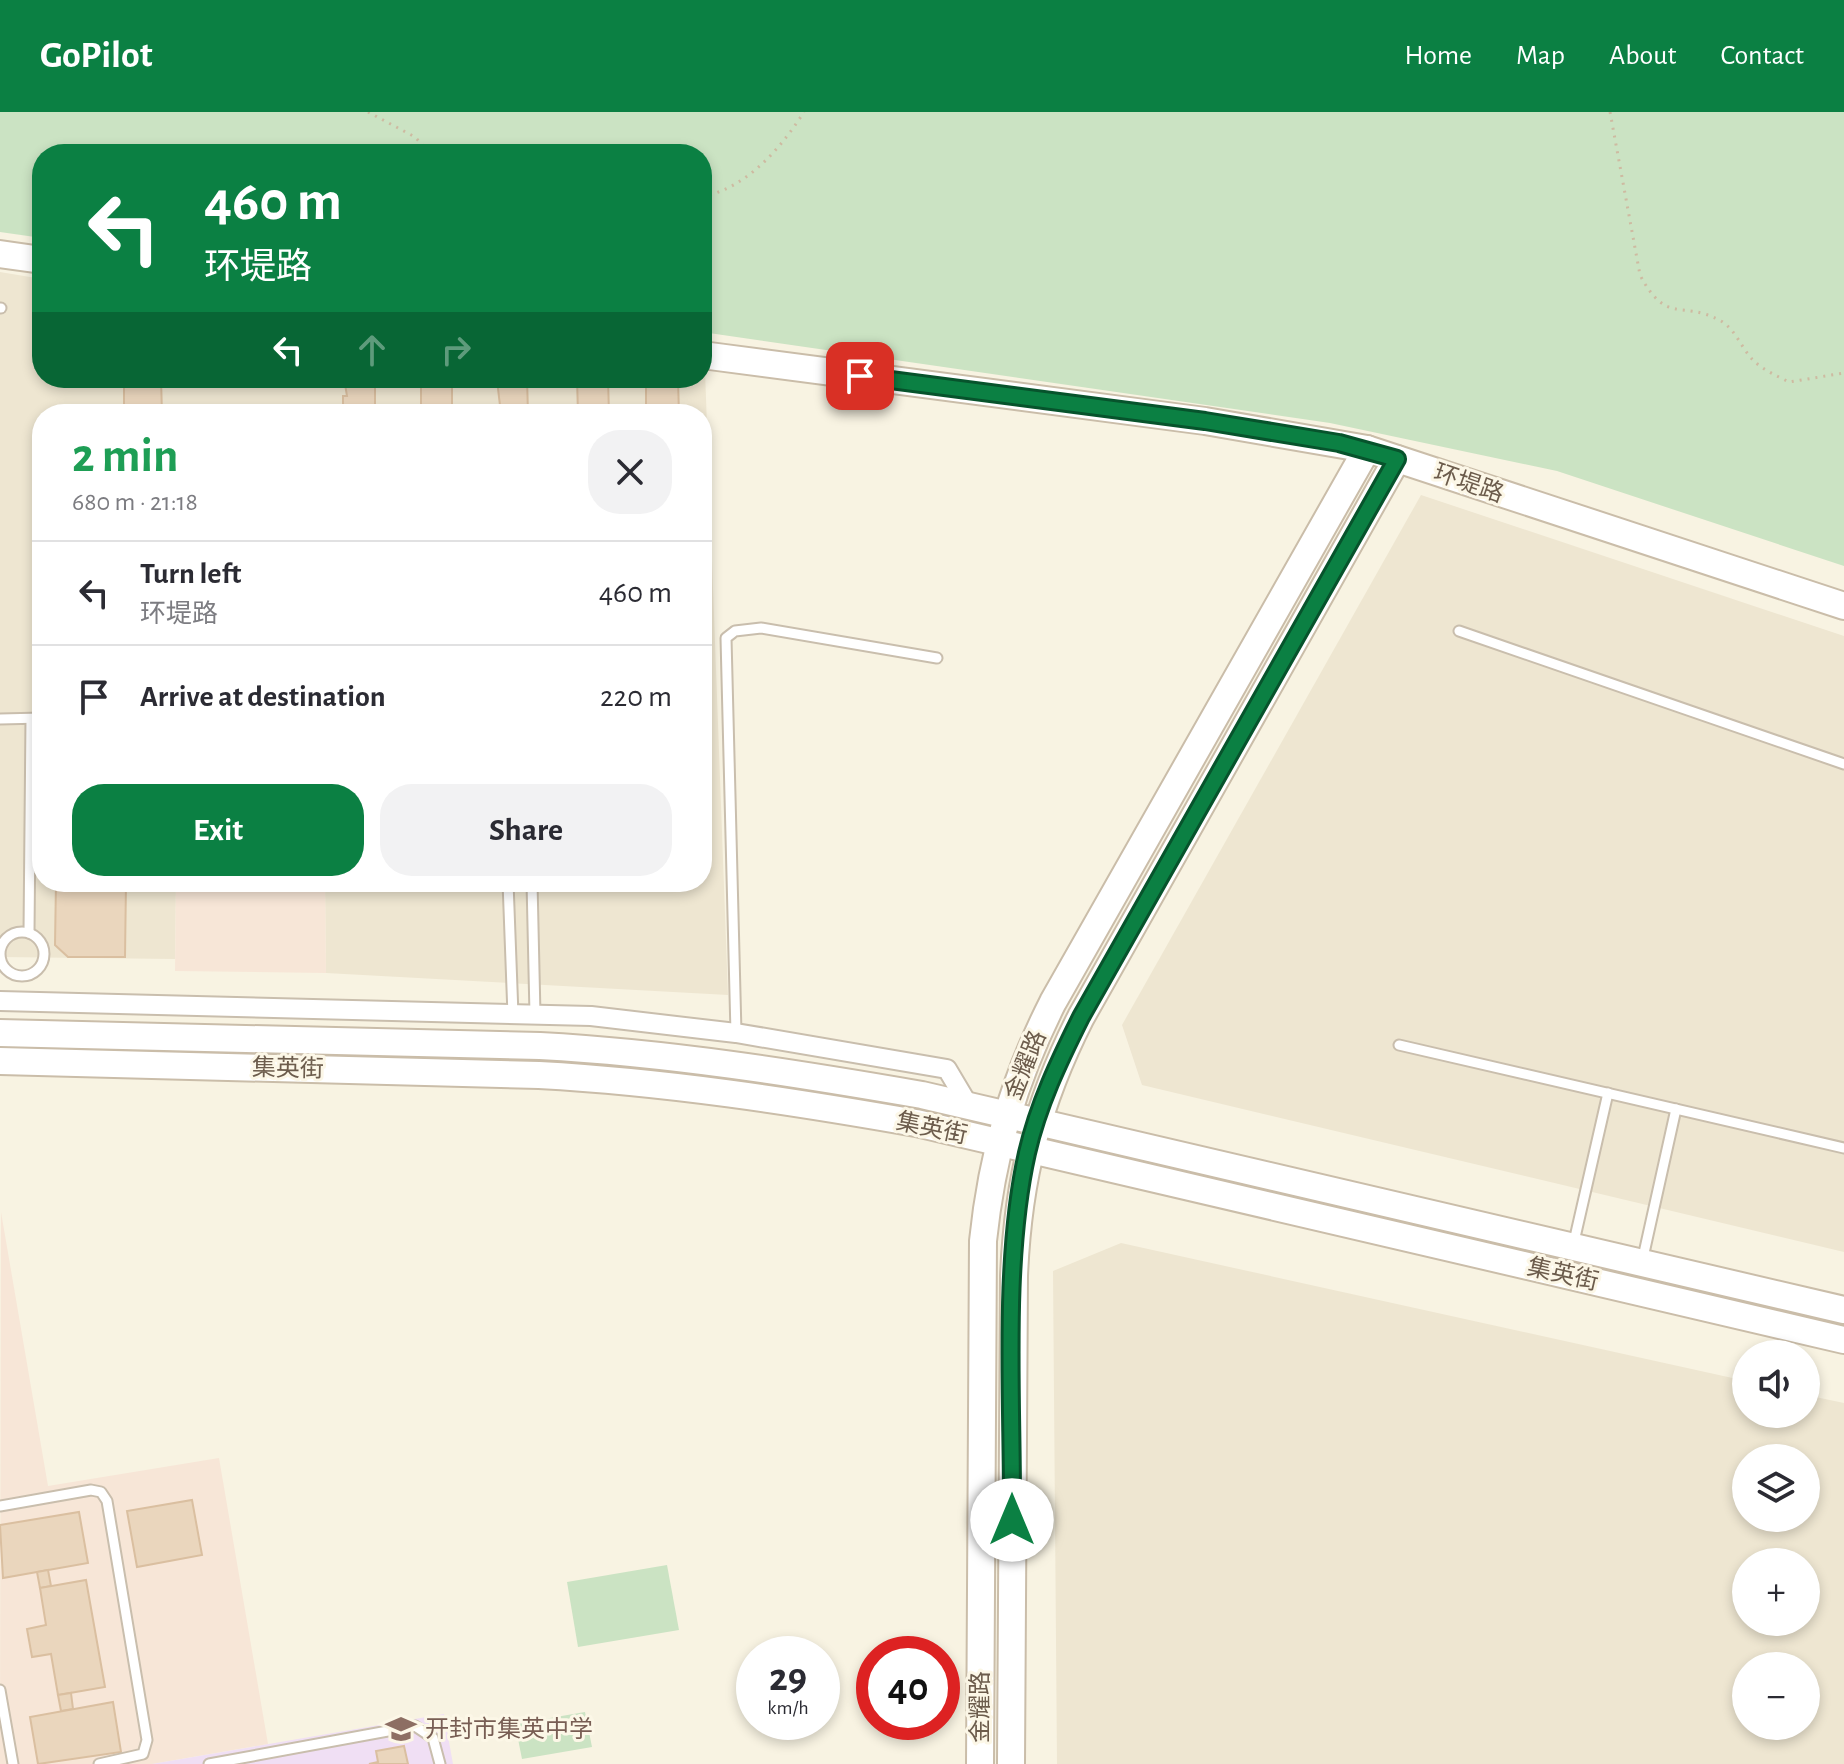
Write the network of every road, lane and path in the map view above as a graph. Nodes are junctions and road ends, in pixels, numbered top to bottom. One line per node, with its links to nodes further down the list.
1 (368, 112): 4 (path)
2 (804, 112): 5 (path)
3 (1610, 112): 9 (path)
4 (420, 144)
5 (712, 195)
6 (0, 254): 7 (street)
7 (32, 259)
8 (712, 356): 10 (street, 环堤路)
9 (1844, 373)
10 (1367, 449): 11 (street, 环堤路); 34 (street, 金耀路)
11 (1397, 459): 12 (street, 环堤路); 35 (street, 金耀路)
12 (1844, 606)
13 (1459, 631): 17 (lane)
14 (937, 658): 28 (lane)
15 (32, 718): 16 (lane)
16 (0, 719)
17 (1844, 764)
18 (32, 852): 21 (lane)
19 (508, 892): 25 (lane)
20 (532, 892): 26 (lane)
21 (29, 933): 22 (lane); 22 (lane)
22 (22, 977): 24 (lane)
23 (0, 1001): 24 (street)
24 (22, 1001): 25 (street)
25 (513, 1015): 26 (street)
26 (535, 1016): 28 (street)
27 (0, 1033): 32 (street, 集英街)
28 (736, 1033): 32 (street)
29 (1399, 1045): 31 (lane)
30 (0, 1061): 36 (street, 集英街)
31 (1608, 1093): 33 (lane); 39 (lane)
32 (969, 1106): 34 (street, 集英街)
33 (1676, 1109): 37 (lane); 40 (lane)
34 (1005, 1114): 35 (street, 集英街); 36 (street, 金耀路)
35 (1036, 1121): 38 (street, 金耀路); 39 (street, 集英街)
36 (998, 1142): 38 (street, 集英街); 49 (street, 金耀路)
37 (1844, 1148)
38 (1028, 1149): 42 (street, 集英街); 50 (street, 金耀路)
39 (1573, 1247): 40 (street, 集英街)
40 (1641, 1263): 41 (street, 集英街)
41 (1844, 1310)
42 (1844, 1340)
43 (0, 1506): 46 (lane)
44 (0, 1690): 45 (lane)
45 (13, 1764)
46 (99, 1764)
47 (209, 1764): 48 (lane)
48 (440, 1764)
49 (980, 1764)
50 (1011, 1764)

